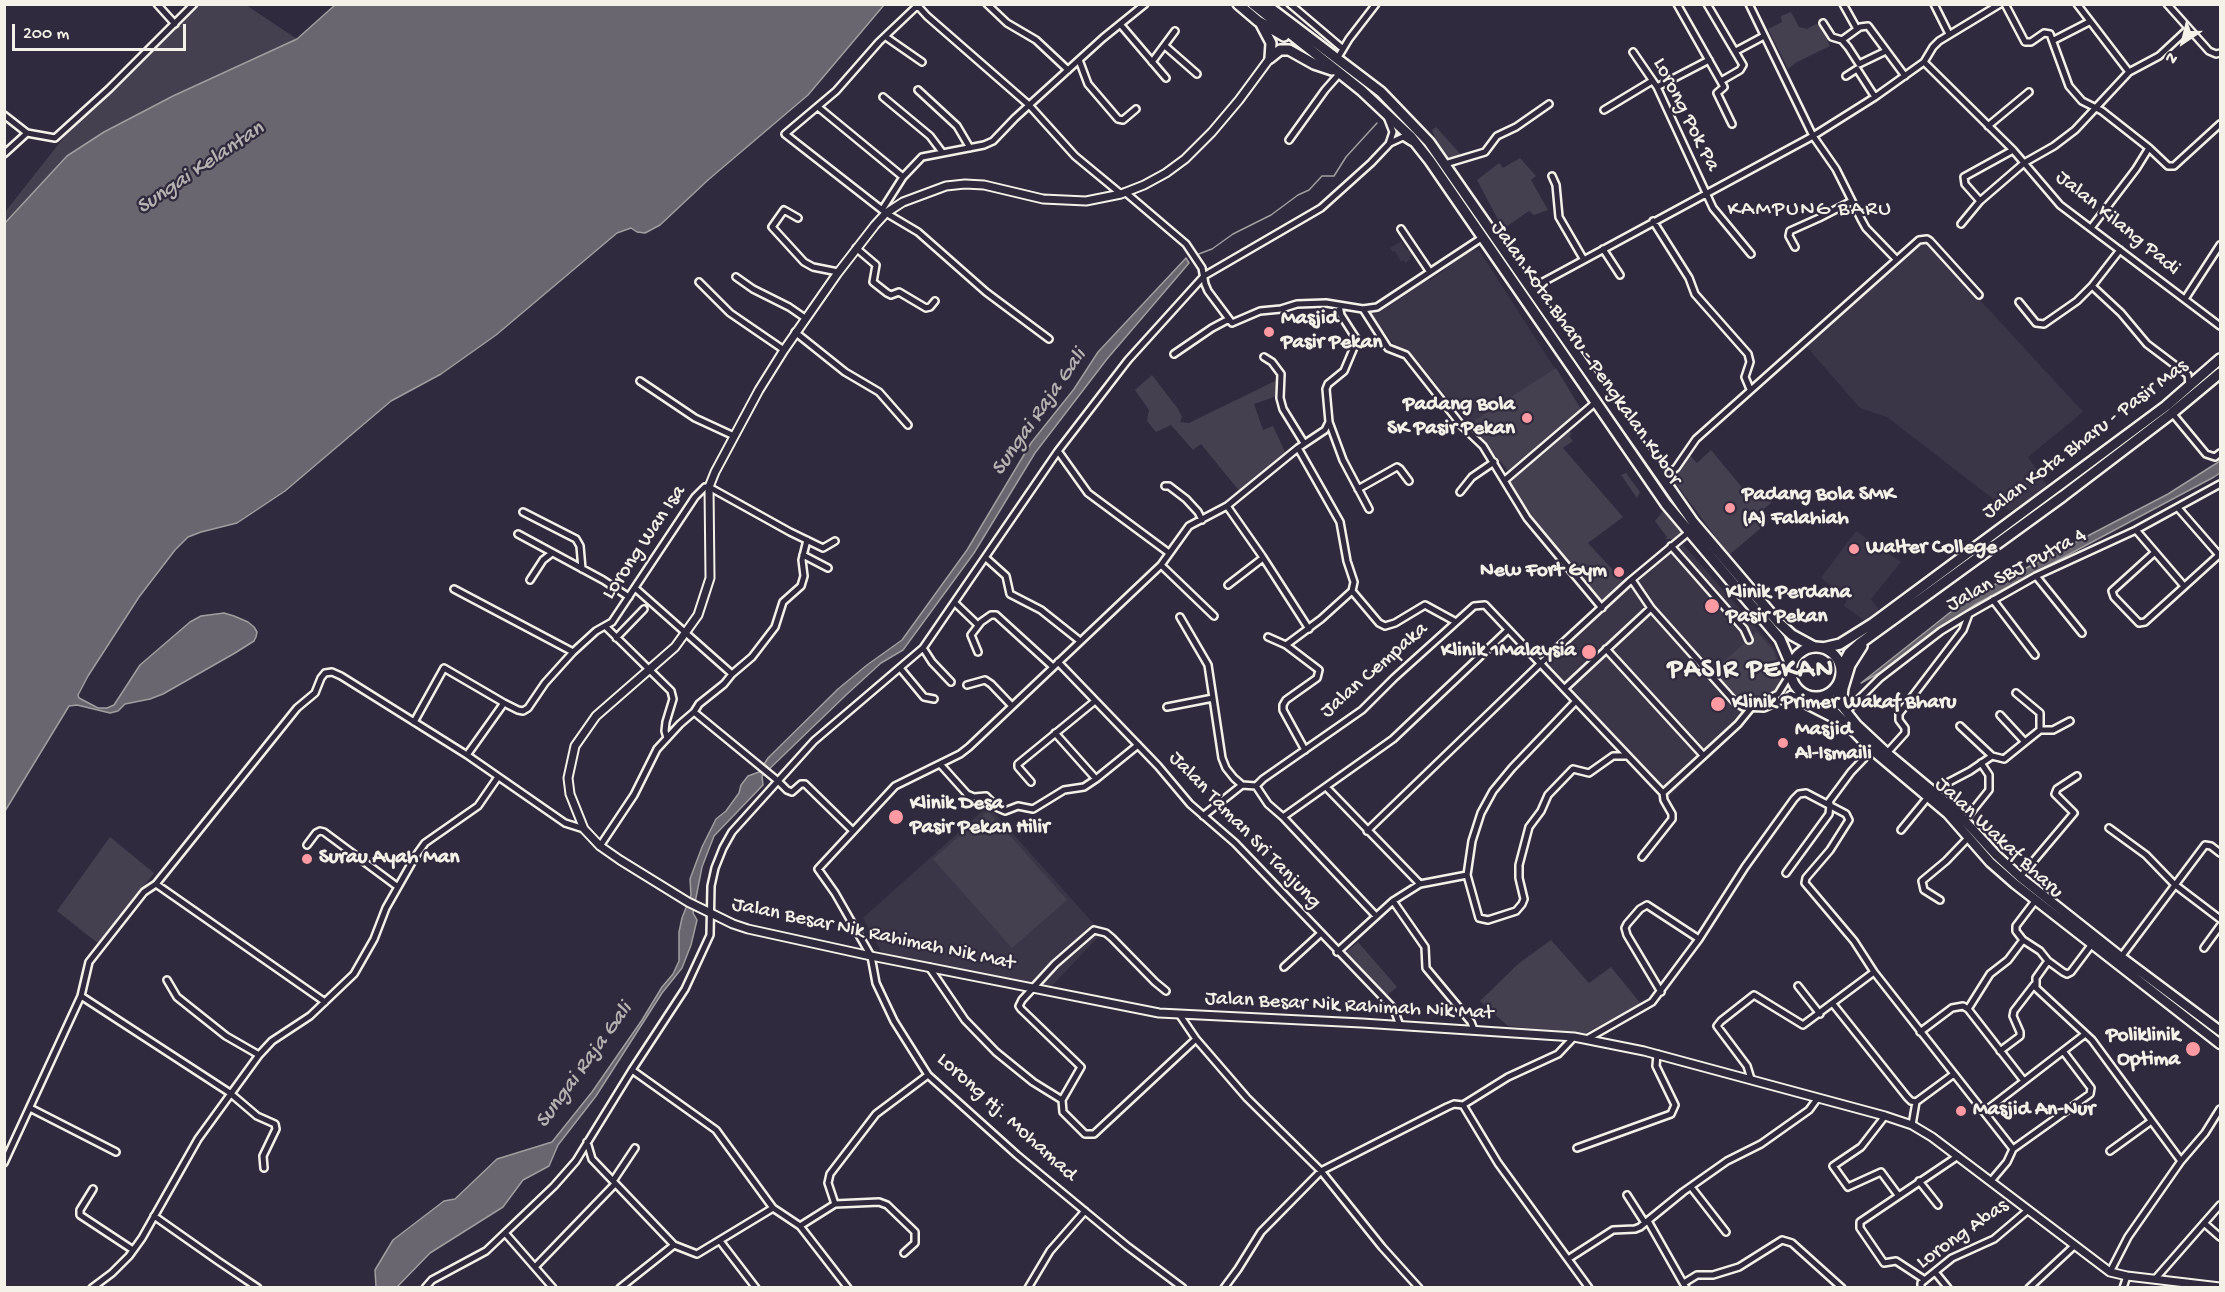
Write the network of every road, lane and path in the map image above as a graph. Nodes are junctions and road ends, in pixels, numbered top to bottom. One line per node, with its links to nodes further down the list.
1 (157, 4): 23 (street)
2 (194, 4): 23 (street)
3 (987, 4): 46 (street)
4 (1145, 4): 24 (street)
5 (1238, 4): 20 (highway)
6 (1253, 4): 34 (highway)
7 (1265, 4): 68 (highway, Jalan Kota Bharu - Pengkalan Kubor)
8 (1274, 4): 37 (highway)
9 (1290, 4): 37 (street)
10 (1376, 4): 37 (street)
11 (1677, 4): 42 (street)
12 (1707, 4): 35 (street)
13 (1749, 4): 30 (street)
14 (1843, 4): 25 (street)
15 (1934, 4): 28 (street)
16 (2002, 4): 28 (street); 32 (street)
17 (2077, 4): 21 (street)
18 (2167, 4): 26 (street)
19 (919, 5): 29 (street); 61 (street)
20 (1258, 21): 34 (highway); 40 (highway)
21 (2089, 22): 32 (street); 48 (street)
22 (1823, 23): 31 (street)
23 (175, 24): 72 (street)
24 (1120, 24): 41 (street); 44 (street)
25 (1857, 29): 31 (street); 36 (street)
26 (2188, 29): 39 (street); 48 (street)
27 (1174, 31): 33 (street)
28 (1949, 34): 45 (street)
29 (886, 36): 43 (street); 62 (street)
30 (1764, 36): 35 (street); 73 (street)
31 (1842, 40): 36 (street)
32 (2054, 40): 64 (street)
33 (1165, 46): 44 (street); 49 (street)
34 (1305, 47): 47 (highway, Jalan Kota Bharu - Pengkalan Kubor)
35 (1736, 51): 54 (street)
36 (1886, 51): 51 (street)
37 (1342, 52): 68 (highway)
38 (1633, 52): 53 (street, Lorong Pok Pa)
39 (2220, 53)
40 (1270, 58): 47 (highway); 86 (street, Jalan Besar Nik Rahimah Nik Mat)
41 (1079, 60): 46 (street); 65 (street)
42 (1710, 60): 54 (street); 55 (street)
43 (922, 62)
44 (1152, 62): 52 (street)
45 (1924, 62): 51 (street); 71 (street, Jalan Kilang Padi)
46 (1068, 70): 61 (street)
47 (1339, 72): 63 (highway, Jalan Kota Bharu - Pengkalan Kubor); 74 (street)
48 (2129, 72): 64 (street)
49 (1197, 74)
50 (1846, 76): 59 (street)
51 (1905, 76): 59 (street)
52 (1166, 78)
53 (1652, 81): 55 (street, Lorong Pok Pa); 66 (street)
54 (1721, 81): 69 (street)
55 (1657, 87): 87 (street, Lorong Pok Pa)
56 (918, 90): 76 (street)
57 (2029, 92): 71 (street)
58 (883, 97): 79 (street)
59 (1875, 97): 73 (street)
60 (1549, 104): 83 (street)
61 (1029, 105): 76 (street); 86 (street)
62 (818, 107): 85 (street); 90 (street)
63 (1381, 107): 75 (street); 81 (highway, Jalan Kota Bharu - Pengkalan Kubor)
64 (2095, 108): 77 (street); 82 (street)
65 (1136, 109)
66 (1604, 110)
67 (4, 115): 72 (street)
68 (1405, 115): 83 (highway, Jalan Kota Bharu - Pengkalan Kubor)
69 (1732, 124)
70 (2220, 124): 77 (street)
71 (1988, 126): 78 (street, Jalan Kilang Padi)
72 (27, 133): 80 (street)
73 (1814, 136): 87 (street); 88 (street)
74 (1288, 141)
75 (1389, 144): 81 (street); 108 (street)
76 (970, 148): 79 (street)
77 (2149, 148): 94 (street)
78 (2013, 150): 82 (street, Jalan Kilang Padi); 89 (street)
79 (942, 152): 85 (street)
80 (4, 154)
81 (1430, 161): 96 (highway, Jalan Kota Bharu - Pengkalan Kubor)
82 (2024, 163): 89 (street); 94 (street, Jalan Kilang Padi)
83 (1445, 164): 112 (highway, Jalan Kota Bharu - Pengkalan Kubor)
84 (1552, 176): 104 (street)
85 (903, 177): 90 (street)
86 (1123, 193): 90 (street, Jalan Besar Nik Rahimah Nik Mat); 108 (street)
87 (1707, 193): 92 (street); 102 (street, Lorong Pok Pa)
88 (1852, 201): 98 (street); 103 (street)
89 (1980, 201): 93 (street)
90 (884, 212): 99 (street, Jalan Besar Nik Rahimah Nik Mat); 123 (street)
91 (798, 218): 105 (street)
92 (1653, 221): 100 (street); 131 (street)
93 (1961, 224)
94 (2091, 228): 101 (street, Jalan Kilang Padi)
95 (1401, 229): 106 (street)
96 (1483, 237): 106 (street); 132 (highway, Jalan Kota Bharu - Pengkalan Kubor)
97 (2220, 245): 114 (street)
98 (1795, 247)
99 (856, 248): 105 (street, Jalan Besar Nik Rahimah Nik Mat); 115 (street)
100 (1603, 249): 104 (street); 107 (street)
101 (2120, 250): 111 (street); 114 (street, Jalan Kilang Padi)
102 (1751, 254)
103 (1896, 259): 113 (street); 131 (street)
104 (1584, 260): 112 (street)
105 (838, 272): 119 (street, Jalan Besar Nik Rahimah Nik Mat)
106 (1430, 272): 118 (street)
107 (1620, 274)
108 (1204, 276): 120 (street); 139 (street)
109 (736, 277): 119 (street)
110 (699, 282): 124 (street)
111 (2092, 286): 116 (street); 129 (street)
112 (1532, 288): 142 (highway, Jalan Kota Bharu - Pengkalan Kubor)
113 (1979, 295)
114 (2185, 299): 121 (street, Jalan Kilang Padi)
115 (935, 301)
116 (2019, 302)
117 (1339, 306): 118 (street); 120 (street); 134 (street)
118 (1363, 309): 141 (street)
119 (805, 318): 122 (street, Jalan Besar Nik Rahimah Nik Mat)
120 (1229, 320): 125 (street)
121 (2220, 326)
122 (795, 332): 124 (street, Jalan Besar Nik Rahimah Nik Mat); 135 (street)
123 (1048, 339)
124 (784, 350): 136 (street, Jalan Besar Nik Rahimah Nik Mat)
125 (1174, 354)
126 (1264, 357): 137 (street)
127 (2220, 359): 129 (highway, Jalan Kota Bharu - Pasir Mas)
128 (2220, 373): 133 (highway, Jalan Kota Bharu - Pasir Mas)
129 (2189, 380): 201 (highway, Jalan Kota Bharu - Pasir Mas)
130 (640, 381): 136 (street)
131 (1750, 389): 142 (street)
132 (1596, 402): 143 (street); 156 (highway, Jalan Kota Bharu - Pengkalan Kubor)
133 (2172, 413): 140 (street); 197 (highway, Jalan Kota Bharu - Pasir Mas)
134 (1329, 422): 137 (street, Lorong Hj. Mohamad); 148 (street)
135 (908, 425)
136 (734, 436): 147 (street, Jalan Besar Nik Rahimah Nik Mat)
137 (1304, 443): 138 (street, Lorong Hj. Mohamad)
138 (1298, 448): 150 (street, Lorong Hj. Mohamad); 178 (street)
139 (1058, 451): 163 (street); 166 (street)
140 (2220, 453)
141 (1494, 462): 143 (street); 149 (street)
142 (1662, 478): 201 (highway, Jalan Kota Bharu - Pengkalan Kubor)
143 (1505, 480): 182 (street)
144 (1408, 481): 148 (street)
145 (2220, 484): 151 (street, Jalan SBJ Putra 4)
146 (1165, 486): 154 (street)
147 (709, 487): 158 (street); 176 (street, Lorong Wan Isa); 193 (street, Jalan Besar Nik Rahimah Nik Mat)
148 (1358, 489): 152 (street)
149 (1461, 492)
150 (1227, 506): 154 (street, Lorong Hj. Mohamad); 167 (street)
151 (2178, 508): 155 (street, Jalan SBJ Putra 4); 164 (street)
152 (1369, 509)
153 (522, 512): 170 (street)
154 (1202, 520): 163 (street, Lorong Hj. Mohamad)
155 (2136, 530): 161 (street); 171 (street, Jalan SBJ Putra 4)
156 (1689, 532): 160 (street); 213 (highway, Jalan Kota Bharu - Pengkalan Kubor)
157 (518, 534): 162 (street)
158 (807, 540): 159 (street); 165 (street)
159 (835, 541)
160 (1671, 546): 173 (street); 198 (street)
161 (2155, 552): 175 (street); 175 (street)
162 (552, 553): 170 (street); 172 (street)
163 (1169, 553): 168 (street, Lorong Hj. Mohamad)
164 (2220, 554): 175 (street)
165 (803, 555): 169 (street); 214 (street)
166 (986, 558): 181 (street); 199 (street)
167 (1263, 558): 174 (street); 191 (street)
168 (1161, 565): 187 (street); 199 (street, Lorong Hj. Mohamad)
169 (828, 568)
170 (582, 569): 179 (street)
171 (2036, 576): 180 (street, Jalan SBJ Putra 4); 194 (street)
172 (530, 580)
173 (1632, 580): 182 (street); 183 (street)
174 (1228, 585)
175 (2184, 586)
176 (635, 588): 179 (street, Lorong Wan Isa); 193 (street)
177 (454, 589): 204 (street)
178 (1352, 591): 188 (street); 191 (street)
179 (629, 597): 190 (street, Lorong Wan Isa)
180 (1994, 600): 185 (street, Jalan SBJ Putra 4); 206 (street)
181 (955, 603): 189 (street); 202 (street)
182 (1602, 608): 208 (street)
183 (1651, 608): 203 (street); 229 (street)
184 (644, 609): 196 (street)
185 (1969, 614): 230 (street, Jalan SBJ Putra 4); 244 (street)
186 (1180, 616): 222 (street)
187 (1214, 616)
188 (1456, 622): 192 (street, Jalan Cempaka); 242 (street, Jalan Cempaka)
189 (978, 624): 205 (street); 209 (street)
190 (605, 626): 196 (street); 204 (street, Lorong Wan Isa)
191 (1309, 629): 200 (street)
192 (1508, 630): 208 (street); 258 (street)
193 (687, 633): 212 (street, Jalan Besar Nik Rahimah Nik Mat); 214 (street)
194 (2082, 633)
195 (1268, 637): 200 (street)
196 (616, 638): 212 (street)
197 (1867, 639): 211 (highway, Jalan Kota Bharu - Pasir Mas); 230 (highway)
198 (1749, 640)
199 (1080, 641): 207 (street, Lorong Hj. Mohamad)
200 (1286, 645): 242 (street)
201 (1818, 647): 211 (highway); 213 (highway)
202 (923, 648): 210 (street); 215 (street)
203 (1606, 649): 218 (street); 245 (street)
204 (573, 652): 226 (street, Lorong Wan Isa)
205 (978, 652)
206 (2035, 655)
207 (1058, 662): 209 (street, Lorong Hj. Mohamad); 224 (street, Jalan Taman Sri Tanjung)
208 (1540, 664): 218 (street); 269 (street)
209 (1053, 667): 227 (street, Lorong Hj. Mohamad)
210 (900, 668): 223 (street); 254 (street)
211 (1841, 668): 217 (highway)
212 (650, 670): 238 (street); 266 (street, Jalan Besar Nik Rahimah Nik Mat)
213 (1791, 670): 221 (highway); 229 (street)
214 (732, 674): 231 (street)
215 (951, 682)
216 (967, 685): 227 (street)
217 (1837, 686): 221 (highway); 230 (main road)
218 (1564, 688): 225 (street)
219 (2016, 693): 236 (street)
220 (1791, 696): 221 (street); 229 (street); 239 (main road)
221 (1810, 696): 239 (main road, Jalan Wakaf Bharu)
222 (1213, 698): 228 (street); 256 (street)
223 (934, 699)
224 (1095, 701): 237 (street); 241 (street, Jalan Taman Sri Tanjung)
225 (1576, 701): 247 (street); 276 (street)
226 (504, 703): 234 (street, Lorong Wan Isa); 246 (street)
227 (1012, 706): 250 (street, Lorong Hj. Mohamad)
228 (1167, 707)
229 (1751, 708): 245 (street)
230 (1844, 708): 244 (main road, Jalan Wakaf Bharu)
231 (694, 712): 238 (street); 254 (street)
232 (2000, 715): 240 (street)
233 (2070, 721): 236 (street)
234 (414, 722): 246 (street); 278 (street)
235 (1960, 726): 248 (street)
236 (2040, 730): 240 (street)
237 (1055, 732): 253 (street); 255 (street)
238 (667, 738): 272 (street)
239 (1863, 741): 243 (main road, Jalan Wakaf Bharu)
240 (2025, 742): 248 (street)
241 (1138, 745): 253 (street); 262 (street, Jalan Taman Sri Tanjung)
242 (1305, 750): 257 (street, Jalan Cempaka)
243 (1872, 750): 260 (main road, Jalan Wakaf Bharu); 261 (street)
244 (1887, 753): 260 (main road, Jalan Wakaf Bharu)
245 (1702, 754): 259 (street)
246 (467, 755): 252 (street)
247 (1628, 756): 259 (street); 276 (street)
248 (1992, 756): 249 (street)
249 (1981, 762): 260 (street); 264 (street)
250 (940, 764): 253 (street); 268 (street, Lorong Hj. Mohamad)
251 (2077, 776): 277 (street)
252 (498, 777): 266 (street); 281 (street)
253 (1096, 779)
254 (778, 781): 268 (street); 285 (street)
255 (1031, 782)
256 (1242, 785): 257 (street); 262 (street)
257 (1256, 786): 263 (street)
258 (1326, 787): 263 (street); 269 (street)
259 (1663, 793): 274 (street)
260 (1930, 794): 264 (main road, Jalan Wakaf Bharu); 267 (street); 270 (main road, Jalan Wakaf Bharu)
261 (1829, 804): 275 (street); 290 (street); 300 (street)
262 (1203, 816): 289 (street, Jalan Taman Sri Tanjung)
263 (1283, 817): 286 (street)
264 (1965, 820): 277 (main road, Jalan Wakaf Bharu)
265 (2109, 828): 280 (street)
266 (584, 829): 272 (street, Jalan Besar Nik Rahimah Nik Mat)
267 (1901, 830)
268 (853, 831): 295 (street, Lorong Hj. Mohamad)
269 (1368, 831): 279 (street)
270 (1969, 837): 282 (street); 284 (main road, Jalan Wakaf Bharu)
271 (307, 845): 281 (street)
272 (600, 846): 285 (street, Jalan Besar Nik Rahimah Nik Mat)
273 (2220, 853): 280 (street)
274 (1642, 857)
275 (1786, 873)
276 (1467, 875): 279 (street)
277 (2020, 877): 296 (main road, Jalan Wakaf Bharu)
278 (156, 884): 307 (street); 308 (street)
279 (1420, 884): 283 (street)
280 (2174, 885): 287 (street); 296 (street)
281 (398, 886): 308 (street)
282 (1940, 900)
283 (1394, 901): 286 (street); 314 (street)
284 (2035, 901): 291 (street); 292 (main road, Jalan Wakaf Bharu)
285 (711, 914): 295 (street, Jalan Besar Nik Rahimah Nik Mat); 326 (street)
286 (1376, 916): 294 (street)
287 (2220, 919)
288 (2220, 926): 293 (street)
289 (1320, 934): 294 (street, Jalan Taman Sri Tanjung); 299 (street)
290 (1699, 939): 306 (street); 306 (street)
291 (2023, 940): 297 (street); 310 (street)
292 (2092, 944): 297 (street); 321 (main road, Jalan Wakaf Bharu)
293 (2204, 948)
294 (1337, 952): 313 (street, Jalan Taman Sri Tanjung)
295 (871, 956): 298 (street, Jalan Besar Nik Rahimah Nik Mat); 328 (street, Lorong Hj. Mohamad)
296 (2121, 957): 315 (main road, Jalan Wakaf Bharu)
297 (2048, 961): 302 (street)
298 (928, 966): 303 (street, Jalan Besar Nik Rahimah Nik Mat); 333 (street)
299 (1284, 967)
300 (1874, 972): 309 (street); 316 (street)
301 (167, 980): 325 (street)
302 (2034, 985): 317 (street); 322 (street)
303 (1034, 987): 305 (street); 311 (street, Jalan Besar Nik Rahimah Nik Mat); 333 (street)
304 (1798, 987): 312 (street)
305 (1166, 991)
306 (1661, 992): 320 (street)
307 (81, 996): 331 (street); 336 (street)
308 (325, 1002): 325 (street)
309 (1833, 1004): 312 (street); 334 (street)
310 (1968, 1009): 316 (street); 322 (street)
311 (1179, 1014): 313 (street, Jalan Besar Nik Rahimah Nik Mat); 319 (street)
312 (1820, 1014): 329 (street)
313 (1400, 1026): 314 (street, Jalan Besar Nik Rahimah Nik Mat)
314 (1474, 1030): 318 (street, Jalan Besar Nik Rahimah Nik Mat)
315 (2220, 1031)
316 (1920, 1032): 327 (street)
317 (2085, 1035): 323 (street); 340 (street)
318 (1574, 1037): 320 (street, Jalan Besar Nik Rahimah Nik Mat); 335 (street)
319 (1196, 1039): 333 (street); 352 (street)
320 (1587, 1039): 324 (street, Jalan Besar Nik Rahimah Nik Mat)
321 (2220, 1044)
322 (2001, 1051): 330 (street)
323 (2063, 1051): 330 (street); 345 (street)
324 (1657, 1054): 329 (street, Jalan Besar Nik Rahimah Nik Mat); 344 (street)
325 (259, 1055): 331 (street)
326 (632, 1070): 342 (street); 363 (street)
327 (1954, 1074): 334 (street); 338 (street)
328 (928, 1075): 360 (street); 364 (street, Lorong Hj. Mohamad)
329 (1751, 1079): 332 (street, Jalan Besar Nik Rahimah Nik Mat)
330 (2024, 1081): 338 (street)
331 (230, 1093): 351 (street); 366 (street)
332 (1817, 1099): 339 (street, Jalan Besar Nik Rahimah Nik Mat); 356 (street)
333 (1062, 1100)
334 (1916, 1102): 341 (street)
335 (1462, 1106): 352 (street); 378 (street)
336 (30, 1108): 347 (street); 350 (street)
337 (2220, 1109): 349 (street)
338 (1984, 1112): 345 (street)
339 (1885, 1116): 341 (street, Jalan Besar Nik Rahimah Nik Mat); 358 (street)
340 (2150, 1122): 346 (street); 349 (street)
341 (1912, 1125): 348 (street, Jalan Besar Nik Rahimah Nik Mat)
342 (587, 1142): 355 (street); 371 (street)
343 (635, 1148): 355 (street)
344 (1577, 1148)
345 (2013, 1149): 354 (street)
346 (2110, 1151)
347 (116, 1152)
348 (1958, 1156): 353 (street); 354 (street, Jalan Besar Nik Rahimah Nik Mat)
349 (2181, 1161): 381 (street)
350 (4, 1163)
351 (264, 1168)
352 (1321, 1171): 396 (street); 397 (street)
353 (1919, 1181): 358 (street); 361 (street)
354 (1991, 1181): 365 (street, Jalan Besar Nik Rahimah Nik Mat)
355 (614, 1183): 374 (street); 379 (street)
356 (1691, 1187): 367 (street); 370 (street)
357 (93, 1189): 376 (street)
358 (1899, 1194): 384 (street)
359 (1627, 1196): 367 (street)
360 (835, 1203): 369 (street); 377 (street)
361 (1938, 1205)
362 (2220, 1205): 368 (street)
363 (773, 1208): 369 (street); 373 (street)
364 (1085, 1211): 394 (street); 395 (street, Lorong Hj. Mohamad)
365 (2027, 1211): 375 (street, Jalan Besar Nik Rahimah Nik Mat); 380 (street, Lorong Abas)
366 (154, 1216): 376 (street); 388 (street)
367 (1647, 1222): 378 (street); 386 (street)
368 (2205, 1223): 372 (street); 383 (street)
369 (800, 1226): 393 (street)
370 (1726, 1232)
371 (504, 1233): 379 (street); 389 (street)
372 (2220, 1237)
373 (720, 1241): 374 (street); 392 (street)
374 (674, 1245): 385 (street)
375 (2074, 1246): 381 (street, Jalan Besar Nik Rahimah Nik Mat); 402 (street)
376 (133, 1250): 387 (street)
377 (904, 1253)
378 (1568, 1259): 398 (street)
379 (535, 1268): 390 (street)
380 (1935, 1272): 384 (street, Lorong Abas); 401 (street)
381 (2110, 1272): 382 (street, Jalan Besar Nik Rahimah Nik Mat)
382 (2127, 1276): 383 (street, Jalan Besar Nik Rahimah Nik Mat); 403 (street)
383 (2156, 1278): 404 (street, Jalan Besar Nik Rahimah Nik Mat)
384 (1925, 1280): 400 (street, Lorong Abas)
385 (628, 1285): 391 (street)
386 (1685, 1285): 399 (street)
387 (92, 1287)
388 (258, 1287)
389 (426, 1287)
390 (553, 1287)
391 (620, 1287)
392 (756, 1287)
393 (849, 1287)
394 (1028, 1287)
395 (1184, 1287)
396 (1224, 1287)
397 (1419, 1287)
398 (1588, 1287)
399 (1840, 1287)
400 (1921, 1287)
401 (1948, 1287)
402 (2029, 1287)
403 (2123, 1287)
404 (2220, 1287)

